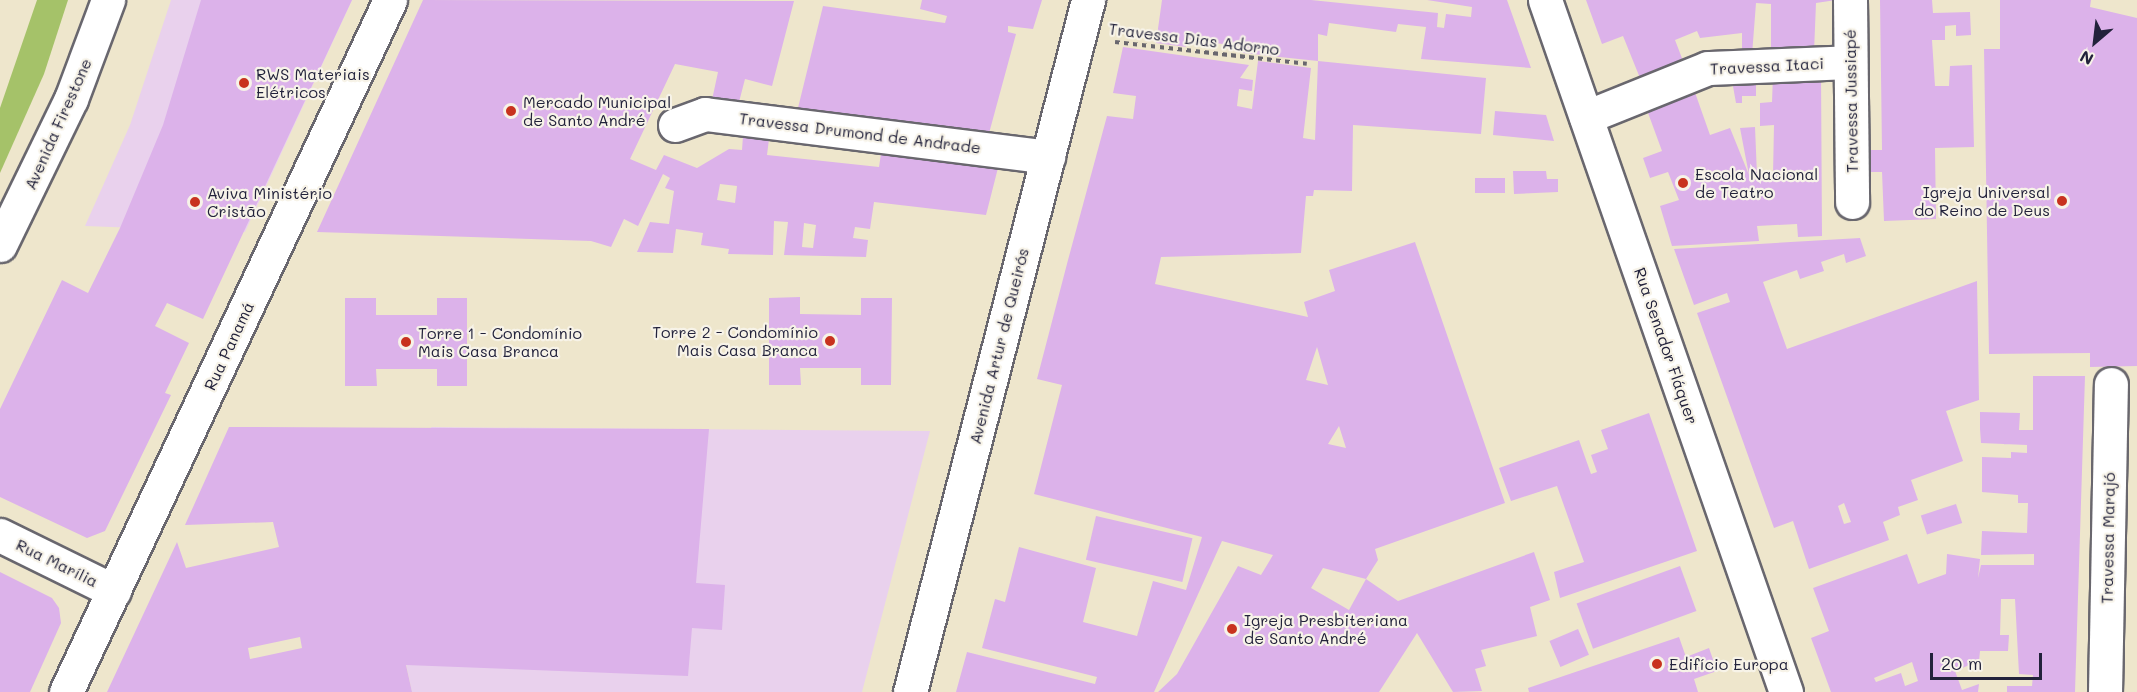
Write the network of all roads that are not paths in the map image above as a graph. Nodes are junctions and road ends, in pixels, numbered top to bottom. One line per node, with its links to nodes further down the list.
1 (108, 0): 11 (street, Avenida Firestone)
2 (390, 0): 14 (street, Rua Panamá)
3 (1088, 0): 9 (street, Avenida Artur de Queirós)
4 (1545, 0): 7 (street, Rua Senador Fláquer)
5 (1850, 0): 6 (street, Travessa Jussiapé)
6 (1850, 62): 7 (street, Travessa Itaci); 10 (street, Travessa Jussiapé)
7 (1586, 117): 17 (street, Rua Senador Fláquer)
8 (675, 126): 9 (street, Travessa Drumond de Andrade)
9 (1047, 157): 16 (street, Avenida Artur de Queirós)
10 (1852, 202)
11 (0, 245)
12 (2111, 384): 18 (street, Travessa Marajó)
13 (0, 535): 14 (street, Rua Marília)
14 (114, 591): 15 (street, Rua Panamá)
15 (66, 692)
16 (910, 692)
17 (1786, 692)
18 (2105, 692)

